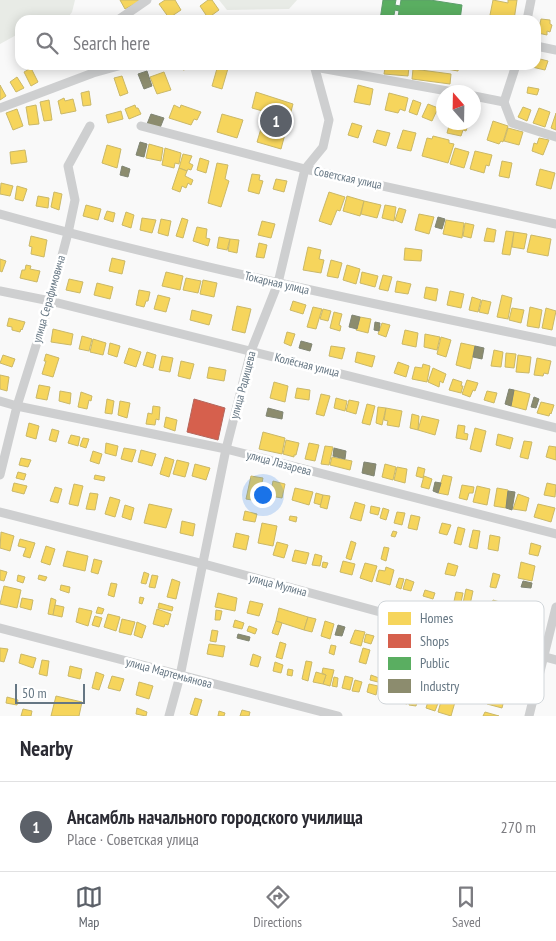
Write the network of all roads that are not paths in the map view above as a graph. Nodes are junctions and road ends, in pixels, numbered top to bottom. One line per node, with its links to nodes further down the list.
1 (147, 0): 3 (street)
2 (531, 0): 4 (street)
3 (125, 15)
4 (529, 15)
5 (541, 47): 6 (street)
6 (556, 50)
7 (91, 70): 14 (street)
8 (316, 70): 18 (street, улица Радищева)
9 (336, 70): 11 (street)
10 (514, 70): 13 (street)
11 (436, 89)
12 (481, 97): 13 (street)
13 (504, 102): 17 (street)
14 (0, 108)
15 (90, 126): 21 (street, улица Серафимовича)
16 (141, 126): 18 (street, Советская улица)
17 (556, 137)
18 (305, 169): 20 (street, Советская улица); 22 (street, улица Радищева)
19 (0, 214): 21 (street, Токарная улица)
20 (556, 224)
21 (68, 233): 22 (street, Токарная улица); 24 (street, улица Серафимовича)
22 (278, 283): 25 (street, Токарная улица); 26 (street, улица Радищева)
23 (0, 291): 24 (street, Колёсная улица)
24 (50, 301): 26 (street, Колёсная улица); 28 (street, улица Серафимовича)
25 (556, 342)
26 (251, 351): 29 (street, Колёсная улица); 30 (street, улица Радищева)
27 (0, 401): 28 (street, улица Лазарева)
28 (17, 406): 30 (street, улица Лазарева); 31 (street, улица Серафимовича)
29 (556, 428)
30 (226, 449): 33 (street, улица Лазарева); 34 (street, улица Радищева)
31 (0, 475)
32 (0, 512): 34 (street, улица Мулина)
33 (556, 534)
34 (204, 564): 36 (street, улица Мулина); 40 (street, улица Радищева)
35 (556, 607): 38 (street)
36 (378, 612)
37 (0, 628): 40 (street, улица Мартемьянова)
38 (544, 656): 39 (street, улица Мулина)
39 (556, 660)
40 (180, 676): 41 (street, улица Радищева); 42 (street, улица Мартемьянова)
41 (169, 716)
42 (338, 716)

